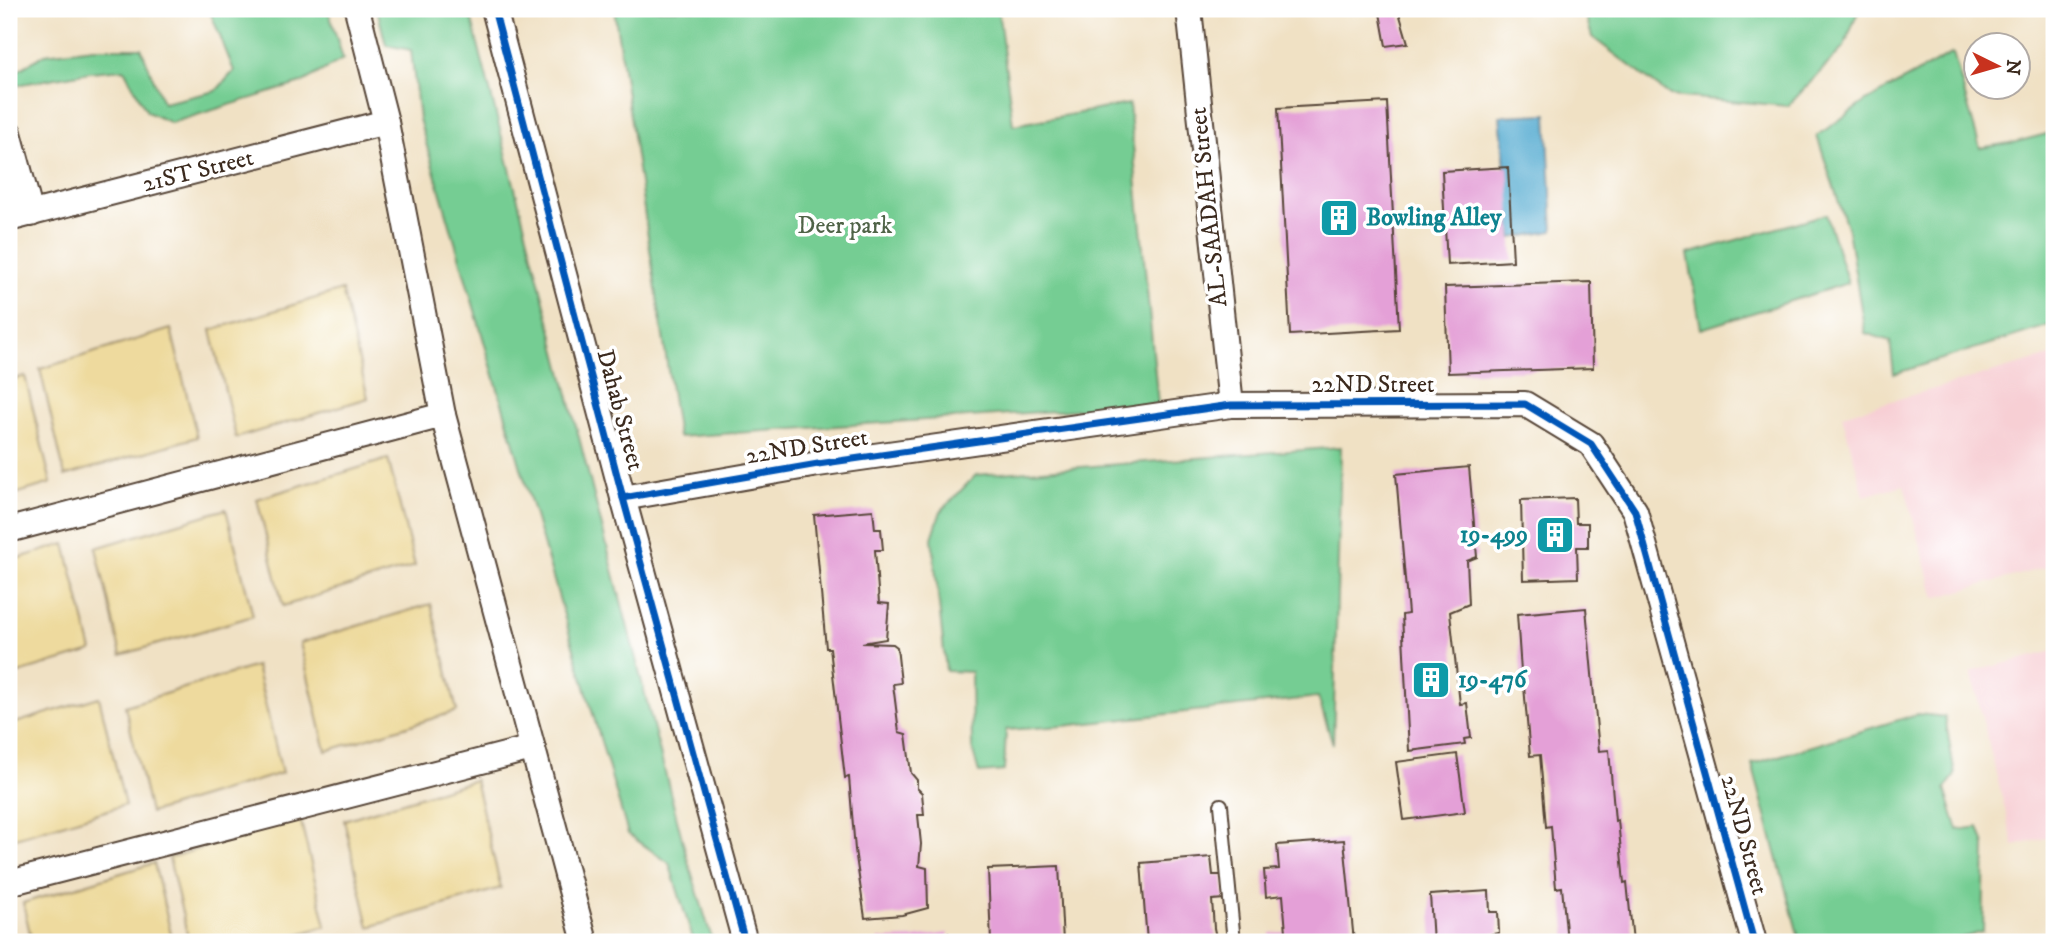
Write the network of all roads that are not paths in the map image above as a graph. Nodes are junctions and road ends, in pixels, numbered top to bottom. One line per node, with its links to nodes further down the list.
1 (357, 9): 4 (street)
2 (494, 9): 9 (street, Dahab Street)
3 (1189, 9): 7 (street, AL-SAADAH Street)
4 (386, 122): 6 (street, 21ST Street); 8 (street)
5 (9, 133): 6 (street)
6 (20, 216)
7 (1231, 405): 9 (street, 22ND Street); 17 (street, 22ND Street)
8 (443, 415): 10 (street); 11 (street)
9 (623, 498): 15 (street, Dahab Street)
10 (9, 530)
11 (533, 748): 13 (street); 14 (street)
12 (1221, 805): 16 (lane)
13 (9, 883)
14 (585, 942)
15 (745, 942)
16 (1234, 942)
17 (1754, 942)

